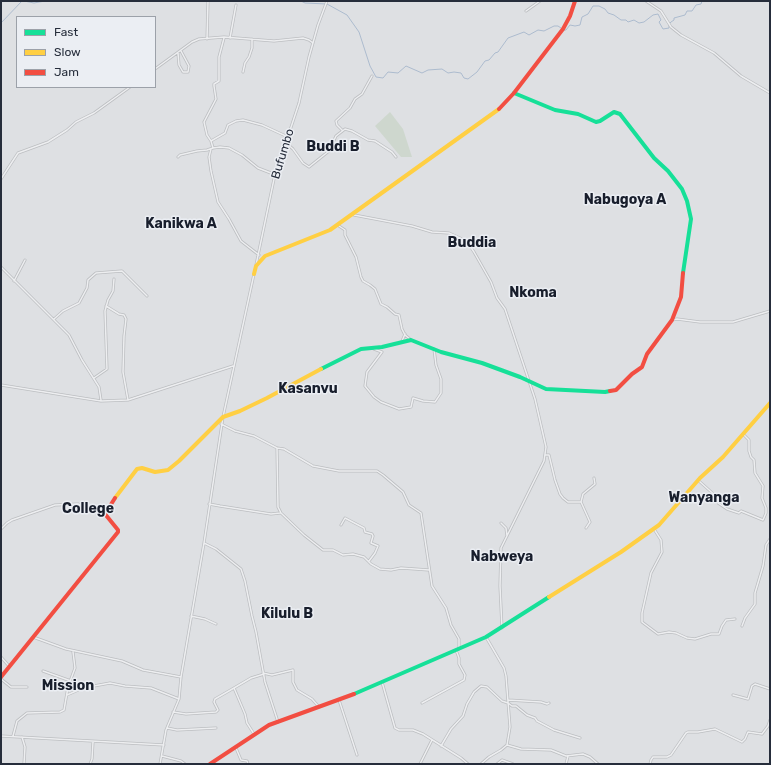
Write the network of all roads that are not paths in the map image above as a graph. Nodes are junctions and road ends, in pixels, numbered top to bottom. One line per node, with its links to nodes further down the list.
1 (208, 1): 9 (street)
2 (328, 1): 12 (street, Bufumbo)
3 (540, 1): 7 (street)
4 (575, 1): 19 (street)
5 (646, 1): 20 (street)
6 (236, 5): 10 (street)
7 (526, 10)
8 (224, 37): 9 (street); 10 (street); 23 (street)
9 (207, 38): 13 (street)
10 (230, 38): 11 (street)
11 (252, 39): 12 (street); 16 (street)
12 (313, 43): 22 (street, Bufumbo)
13 (181, 51): 14 (street); 14 (street)
14 (178, 53): 15 (street)
15 (156, 68)
16 (243, 72)
17 (372, 76): 21 (street)
18 (129, 88): 29 (street)
19 (514, 93): 30 (street); 43 (street)
20 (770, 93)
21 (342, 130): 24 (street); 27 (street)
22 (288, 137): 23 (street); 24 (street, Bufumbo)
23 (211, 141): 25 (street)
24 (286, 143): 28 (street, Bufumbo)
25 (212, 148): 26 (street); 28 (street); 32 (street)
26 (178, 157)
27 (396, 157)
28 (276, 175): 32 (street, Bufumbo)
29 (1, 179)
30 (353, 215): 31 (street); 51 (street)
31 (337, 225): 34 (street); 44 (street)
32 (259, 255): 34 (street, Bufumbo)
33 (25, 260): 38 (street)
34 (256, 266): 36 (street)
35 (1, 267): 38 (street)
36 (254, 274): 49 (street)
37 (114, 279): 40 (street)
38 (14, 281): 42 (street)
39 (147, 296): 42 (street)
40 (106, 306): 50 (street); 55 (street)
41 (770, 311): 43 (street)
42 (54, 319): 50 (street)
43 (672, 320): 54 (street)
44 (405, 334): 45 (street); 46 (street)
45 (411, 340): 46 (street); 48 (street)
46 (402, 341): 47 (street)
47 (372, 348): 48 (street); 58 (street)
48 (434, 349): 51 (street)
49 (233, 366): 55 (street); 58 (street)
50 (94, 378): 56 (street)
51 (528, 381): 53 (street); 54 (street)
52 (1, 385): 56 (street)
53 (531, 386): 54 (street); 62 (street)
54 (538, 386)
55 (128, 400): 56 (street)
56 (101, 401)
57 (770, 403): 60 (street)
58 (223, 417): 59 (street); 68 (street)
59 (222, 424): 61 (street); 66 (street)
60 (744, 434): 64 (street); 64 (street)
61 (277, 448): 67 (street); 78 (street)
62 (546, 455): 65 (street); 74 (street)
63 (594, 478): 65 (street)
64 (698, 480): 73 (street)
65 (581, 502): 71 (street)
66 (209, 504): 67 (street); 76 (street)
67 (281, 513): 77 (street)
68 (105, 514): 72 (street); 85 (street)
69 (501, 522): 74 (street)
70 (341, 525): 77 (street)
71 (586, 528)
72 (1, 529)
73 (654, 529): 80 (street); 83 (street)
74 (507, 538): 83 (street)
75 (770, 540): 82 (street)
76 (204, 543): 79 (street); 91 (street)
77 (369, 562): 78 (street)
78 (429, 570): 86 (street)
79 (191, 616): 81 (street); 92 (street)
80 (735, 619)
81 (216, 624)
82 (742, 626)
83 (502, 628): 84 (street)
84 (486, 636): 86 (street); 103 (street)
85 (34, 637): 87 (street); 89 (street)
86 (458, 650): 95 (street); 104 (street)
87 (73, 651): 92 (street); 94 (street)
88 (1, 657): 89 (street)
89 (10, 666): 93 (street)
90 (43, 671): 94 (street)
91 (264, 673): 97 (street); 107 (street); 110 (street)
92 (181, 677): 101 (street)
93 (1, 678): 96 (street)
94 (70, 681): 99 (street)
95 (382, 682): 102 (street); 118 (street)
96 (27, 687)
97 (234, 688): 108 (street); 113 (street)
98 (770, 689): 100 (street)
99 (67, 695): 101 (street); 115 (street)
100 (733, 695)
101 (179, 699): 108 (street)
102 (339, 700): 107 (street); 124 (street)
103 (508, 700): 105 (street); 106 (street)
104 (422, 703)
105 (508, 703): 117 (street); 122 (street); 123 (street)
106 (549, 703)
107 (319, 707): 110 (street)
108 (173, 712): 111 (street)
109 (770, 720): 141 (street)
110 (278, 722): 113 (street)
111 (167, 728): 112 (street); 120 (street)
112 (216, 728)
113 (254, 734): 121 (street)
114 (1, 736): 115 (street)
115 (13, 736): 116 (street)
116 (22, 738): 119 (street); 128 (street)
117 (580, 738)
118 (432, 740): 122 (street); 134 (street)
119 (93, 742): 120 (street); 129 (street)
120 (164, 746): 125 (street)
121 (235, 746): 132 (street); 133 (street)
122 (441, 746): 135 (street)
123 (507, 746): 126 (street); 127 (street)
124 (357, 755)
125 (162, 756): 130 (street); 131 (street)
126 (568, 756): 139 (street); 140 (street)
127 (482, 763): 136 (street)
128 (24, 764)
129 (90, 764)
130 (160, 764)
131 (185, 764)
132 (210, 764)
133 (248, 764)
134 (420, 764)
135 (468, 764)
136 (487, 764)
137 (497, 764): 138 (street)
138 (513, 764)
139 (566, 764)
140 (598, 764)
141 (650, 764)

